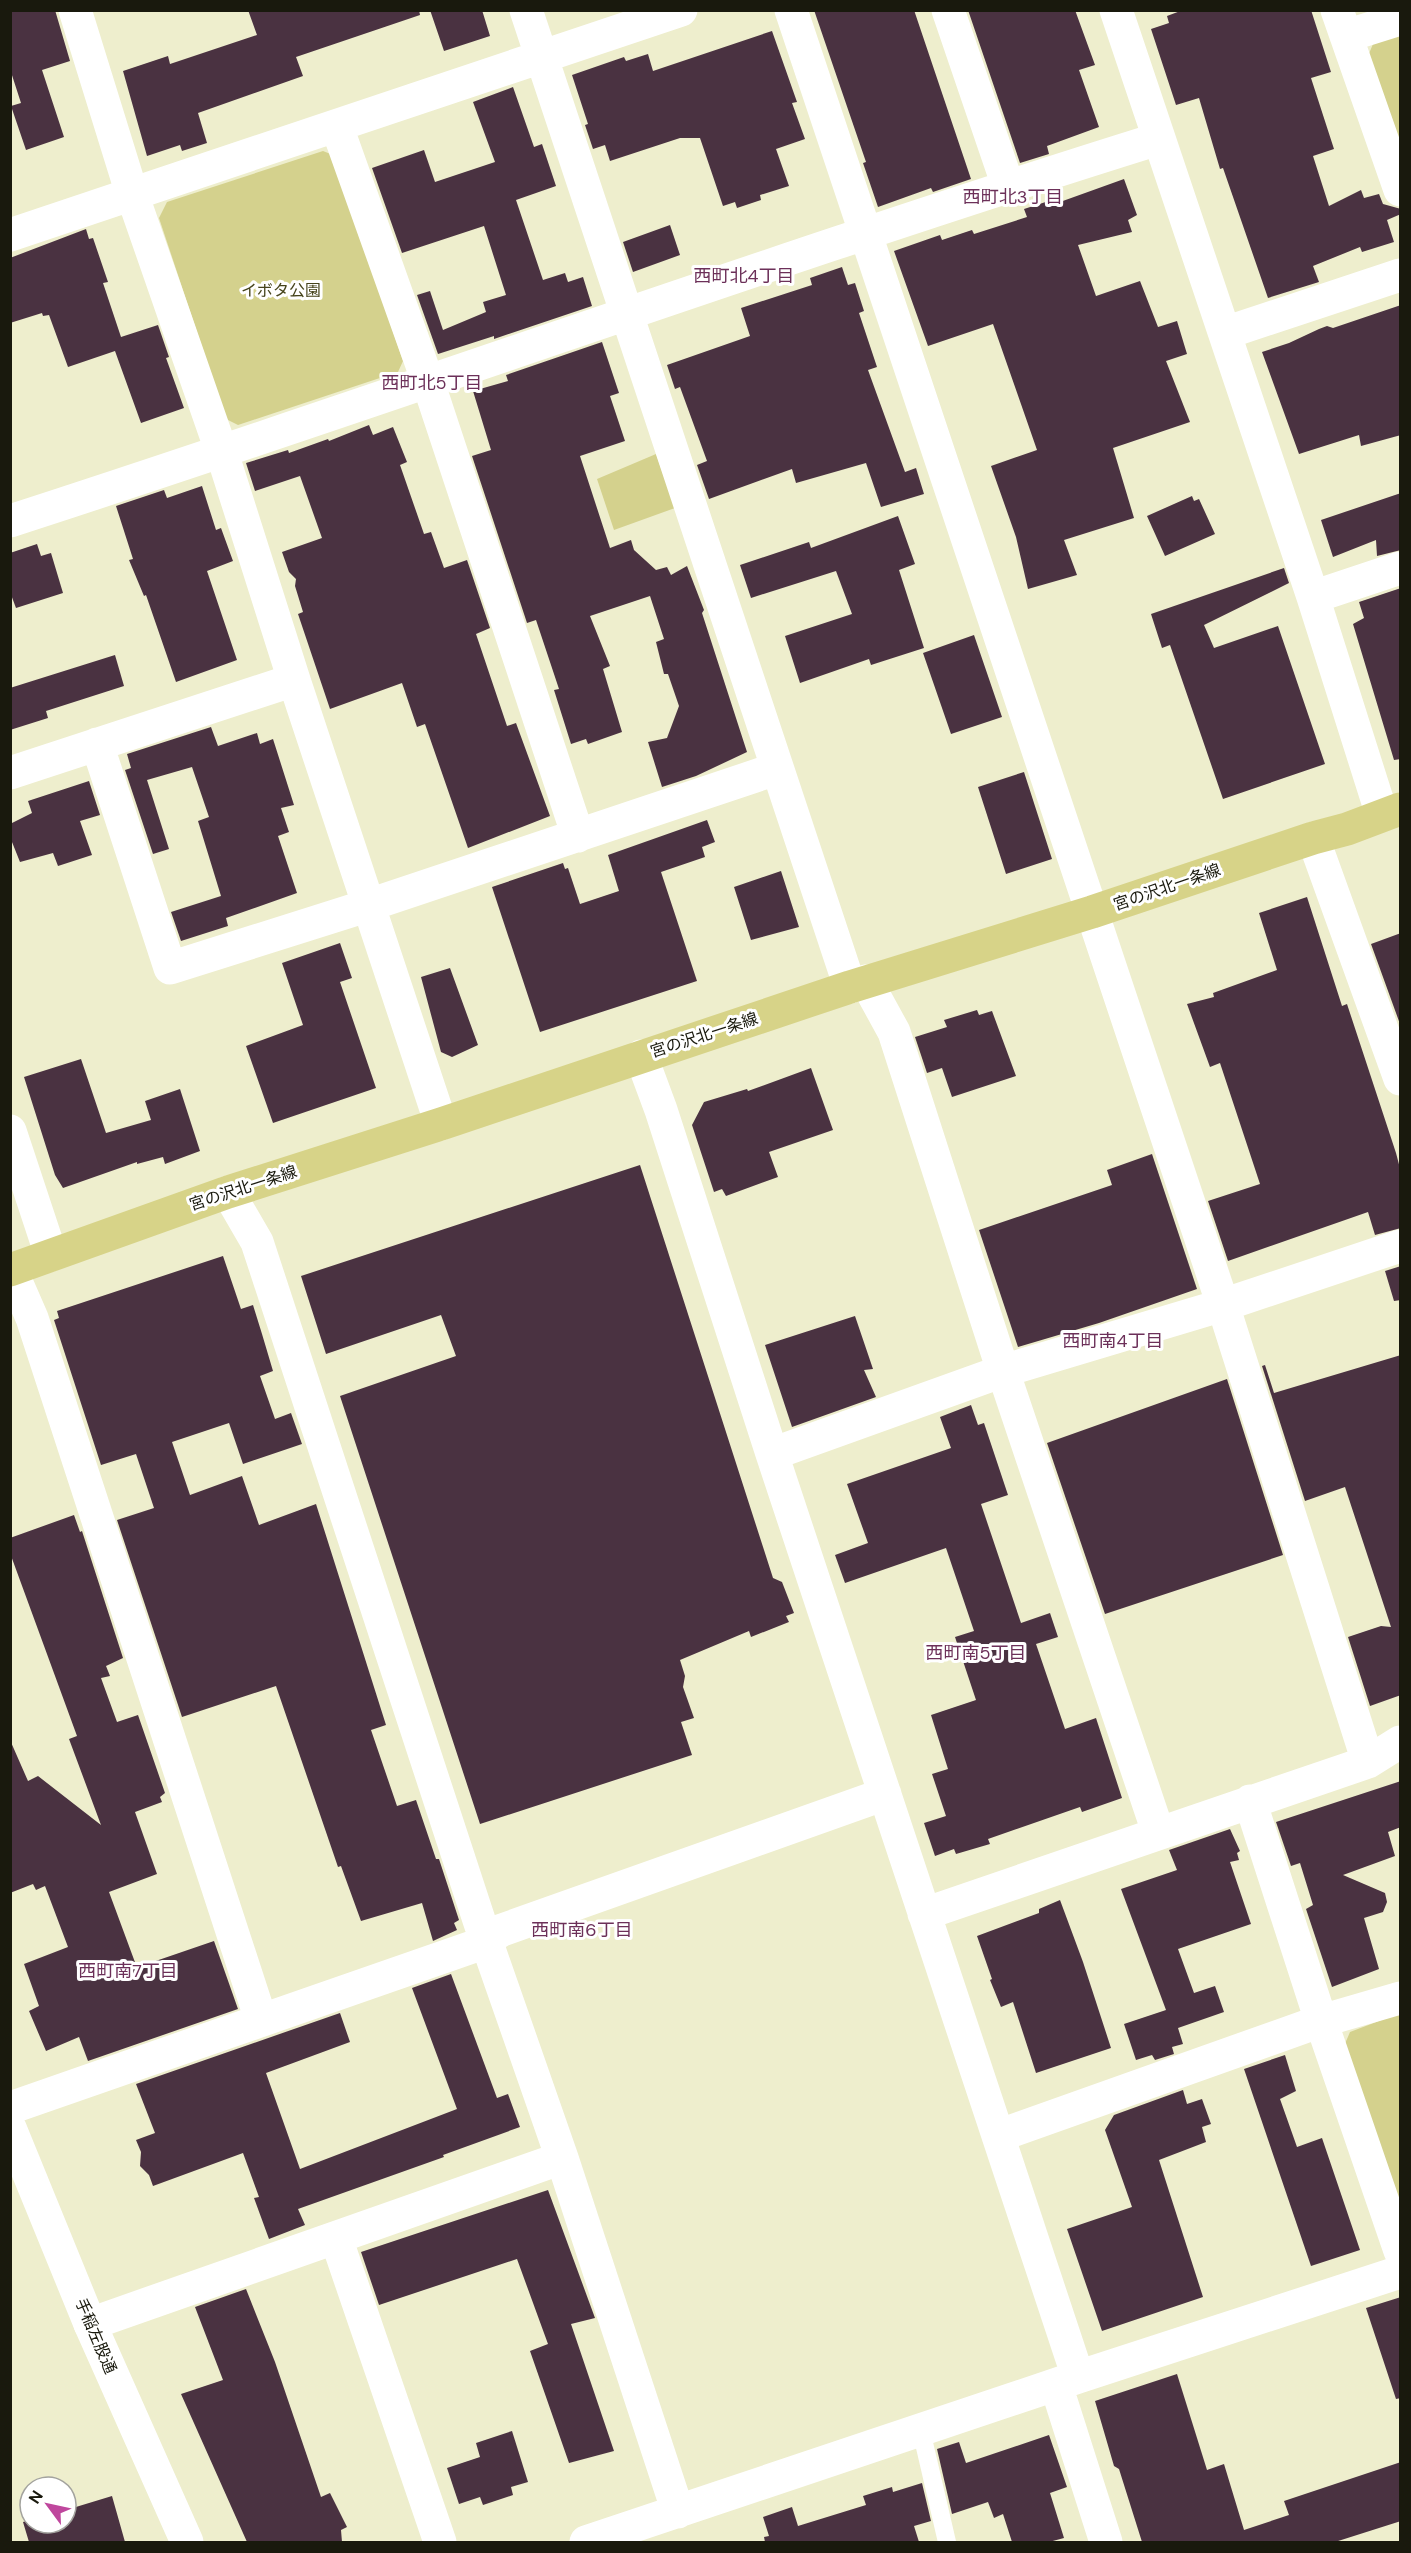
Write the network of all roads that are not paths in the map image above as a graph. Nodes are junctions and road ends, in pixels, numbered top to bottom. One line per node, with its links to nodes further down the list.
1 (75, 10): 14 (street)
2 (526, 10): 9 (street)
3 (681, 10): 9 (street)
4 (791, 10): 16 (street)
5 (948, 10): 12 (street)
6 (1116, 10): 11 (street)
7 (1401, 19): 8 (street)
8 (1342, 23): 13 (street)
9 (540, 58): 10 (street); 18 (street)
10 (337, 127): 14 (street); 20 (street)
11 (1158, 139): 12 (street); 19 (street)
12 (1008, 186): 16 (street)
13 (1401, 190)
14 (132, 194): 15 (street); 21 (street)
15 (10, 235)
16 (866, 236): 18 (street); 33 (street)
17 (1401, 275): 19 (street)
18 (627, 315): 20 (street); 27 (street)
19 (1225, 333): 24 (street)
20 (428, 382): 21 (street); 30 (street)
21 (222, 453): 22 (street); 25 (street)
22 (10, 521)
23 (1401, 568): 24 (street)
24 (1313, 597): 29 (street)
25 (294, 680): 26 (street); 32 (street)
26 (97, 744): 28 (street); 32 (street)
27 (776, 769): 30 (street); 34 (street)
28 (10, 773)
29 (1391, 812): 31 (main road, 宮の沢北一条線)
30 (578, 836): 32 (street)
31 (1313, 838): 33 (main road, 宮の沢北一条線); 36 (street)
32 (368, 905): 37 (street)
33 (1092, 912): 34 (main road, 宮の沢北一条線); 43 (street)
34 (858, 984): 35 (main road, 宮の沢北一条線); 44 (street)
35 (641, 1056): 37 (main road, 宮の沢北一条線); 45 (street)
36 (1401, 1079)
37 (441, 1124): 39 (main road, 宮の沢北一条線)
38 (10, 1131): 41 (street)
39 (228, 1192): 41 (main road, 宮の沢北一条線); 52 (street)
40 (1401, 1246): 43 (street)
41 (51, 1255): 42 (main road, 宮の沢北一条線)
42 (11, 1270): 54 (street)
43 (1223, 1305): 44 (street); 47 (street)
44 (1003, 1371): 45 (street); 50 (street)
45 (772, 1454): 48 (street)
46 (1401, 1742): 47 (street)
47 (1368, 1762): 49 (street)
48 (885, 1794): 51 (street); 52 (street)
49 (1250, 1802): 50 (street); 55 (street)
50 (1158, 1832): 51 (street)
51 (924, 1914): 58 (street)
52 (486, 1939): 54 (street); 59 (street)
53 (1401, 1998): 55 (street)
54 (261, 2020): 56 (street)
55 (1321, 2021): 58 (street); 61 (street)
56 (10, 2108)
57 (10, 2128): 63 (street, 手稲左股通)
58 (998, 2136): 64 (street)
59 (562, 2158): 60 (street); 66 (street)
60 (336, 2238): 63 (street); 68 (street)
61 (1401, 2252)
62 (1401, 2272): 64 (street)
63 (90, 2324): 67 (street, 手稲左股通)
64 (1067, 2381): 65 (street); 71 (street)
65 (921, 2430): 66 (street); 70 (lane)
66 (678, 2512): 69 (street)
67 (187, 2542)
68 (440, 2542)
69 (586, 2542)
70 (947, 2542)
71 (1106, 2542)

